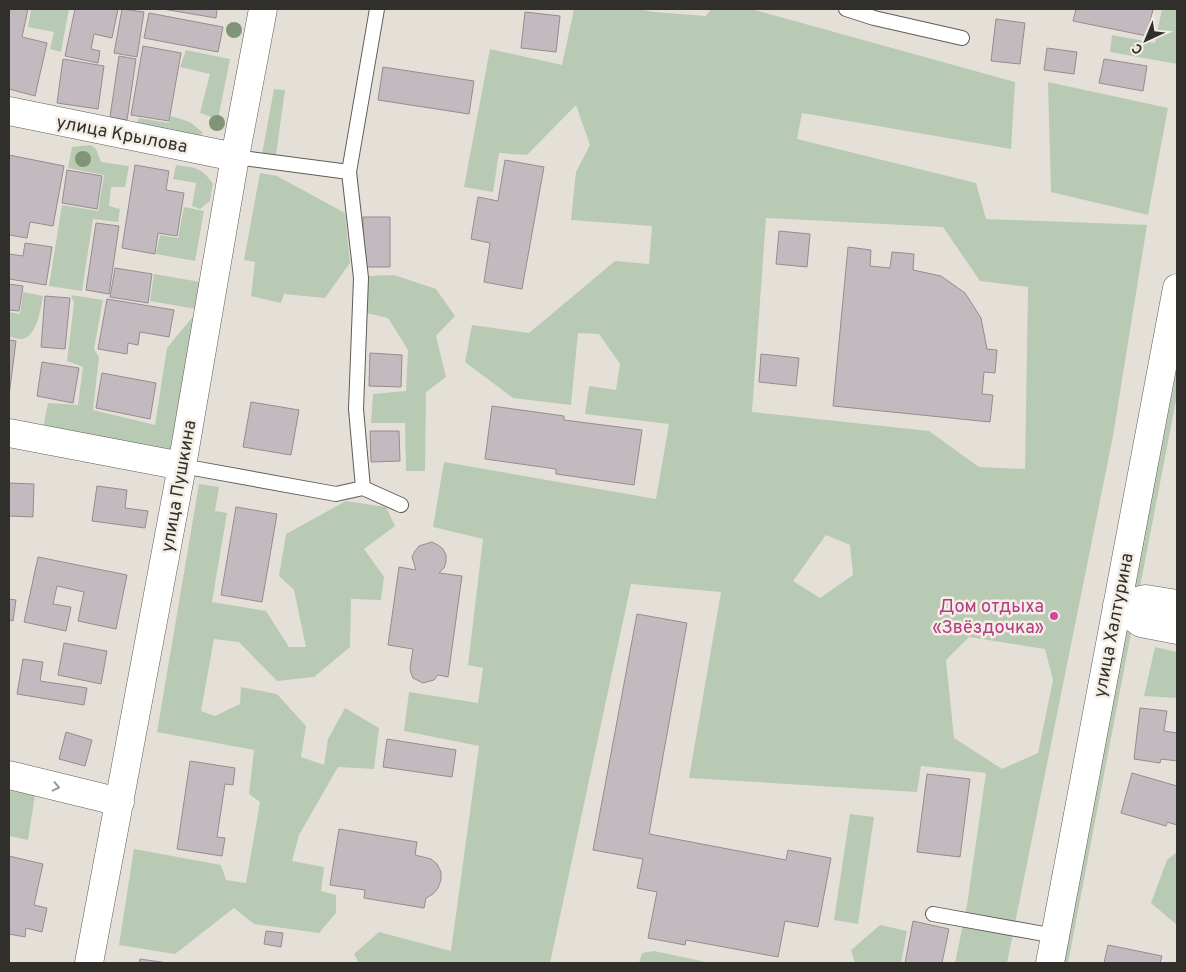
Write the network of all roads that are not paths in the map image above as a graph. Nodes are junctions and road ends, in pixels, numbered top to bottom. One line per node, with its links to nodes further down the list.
1 (263, 9): 6 (street, улица Пушкина)
2 (377, 9): 7 (lane)
3 (846, 9): 4 (lane)
4 (962, 38)
5 (9, 111): 6 (street, улица Крылова)
6 (235, 157): 7 (lane); 10 (street, улица Пушкина)
7 (349, 172): 11 (lane)
8 (1177, 288): 14 (street, улица Халтурина)
9 (9, 433): 10 (street)
10 (182, 466): 11 (lane); 17 (street, улица Пушкина)
11 (364, 488): 12 (lane)
12 (401, 505)
13 (1177, 604): 14 (street)
14 (1117, 605): 15 (street); 19 (street, улица Халтурина)
15 (1177, 630)
16 (9, 775): 17 (street, one-way to 17)
17 (120, 802): 20 (street, улица Пушкина)
18 (933, 914): 19 (lane)
19 (1055, 936): 21 (street, улица Халтурина)
20 (91, 952)
21 (1050, 963)

